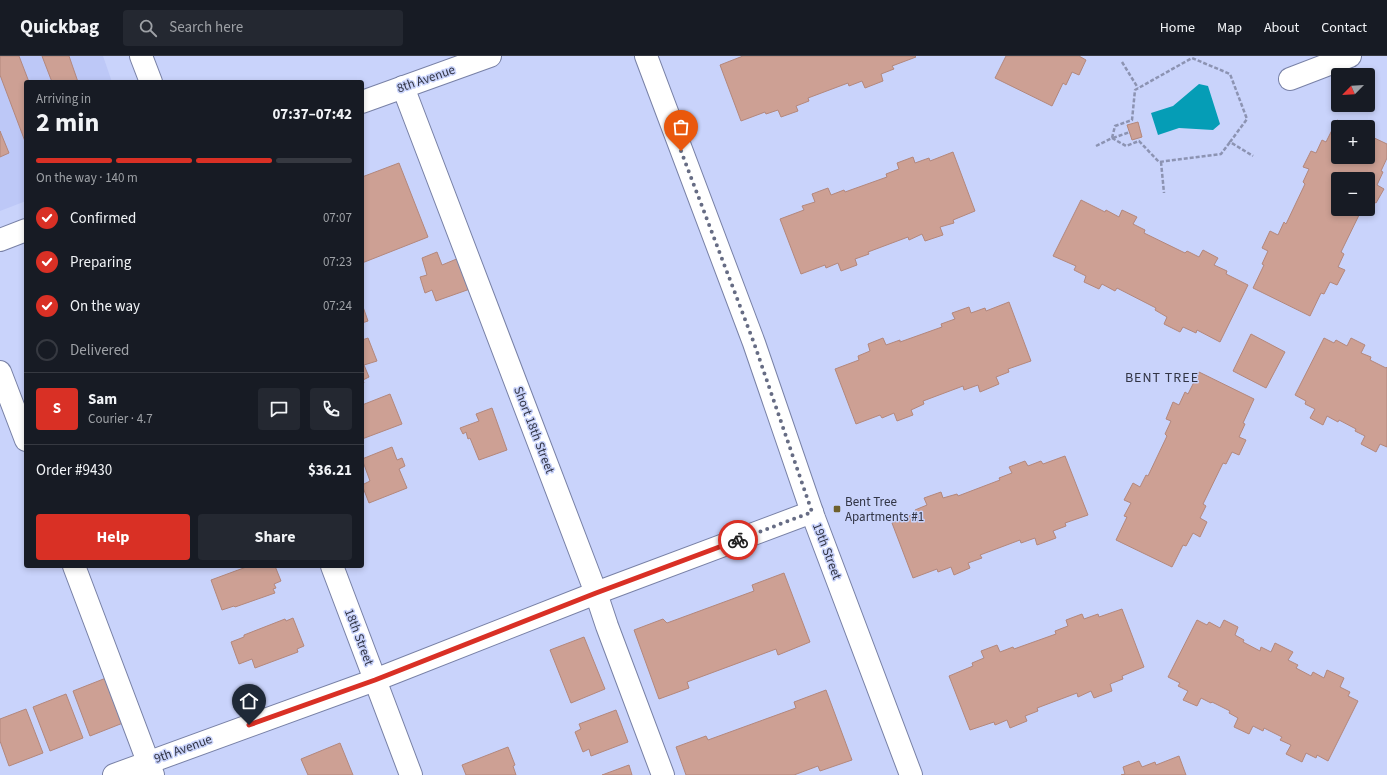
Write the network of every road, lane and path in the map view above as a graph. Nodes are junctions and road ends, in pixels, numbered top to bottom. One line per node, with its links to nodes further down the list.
1 (141, 56): 9 (street)
2 (490, 56): 10 (street, 8th Avenue)
3 (646, 56): 24 (street, 19th Street)
4 (1198, 56): 6 (path)
5 (1350, 56): 8 (street)
6 (1196, 60): 11 (path); 15 (path)
7 (1122, 62): 11 (path)
8 (1290, 79)
9 (150, 80)
10 (403, 87): 12 (street, 8th Avenue); 27 (street, Short 18th Street)
11 (1138, 88): 14 (path)
12 (364, 101)
13 (1130, 132): 14 (path)
14 (1112, 138): 16 (path); 18 (path)
15 (1230, 142): 17 (path); 18 (path)
16 (1096, 146)
17 (1253, 156)
18 (1161, 162): 19 (path)
19 (1164, 194)
20 (24, 231): 21 (street)
21 (0, 240)
22 (0, 372): 23 (street)
23 (24, 435)
24 (812, 512): 27 (street, 9th Avenue); 33 (street, 19th Street)
25 (75, 568): 29 (street)
26 (333, 568): 28 (street, 18th Street)
27 (596, 593): 28 (street, 9th Avenue); 32 (street, Short 18th Street)
28 (375, 680): 29 (street, 9th Avenue); 31 (street, 18th Street)
29 (151, 768): 30 (street, 9th Avenue)
30 (114, 775)
31 (411, 775)
32 (663, 775)
33 (912, 775)

